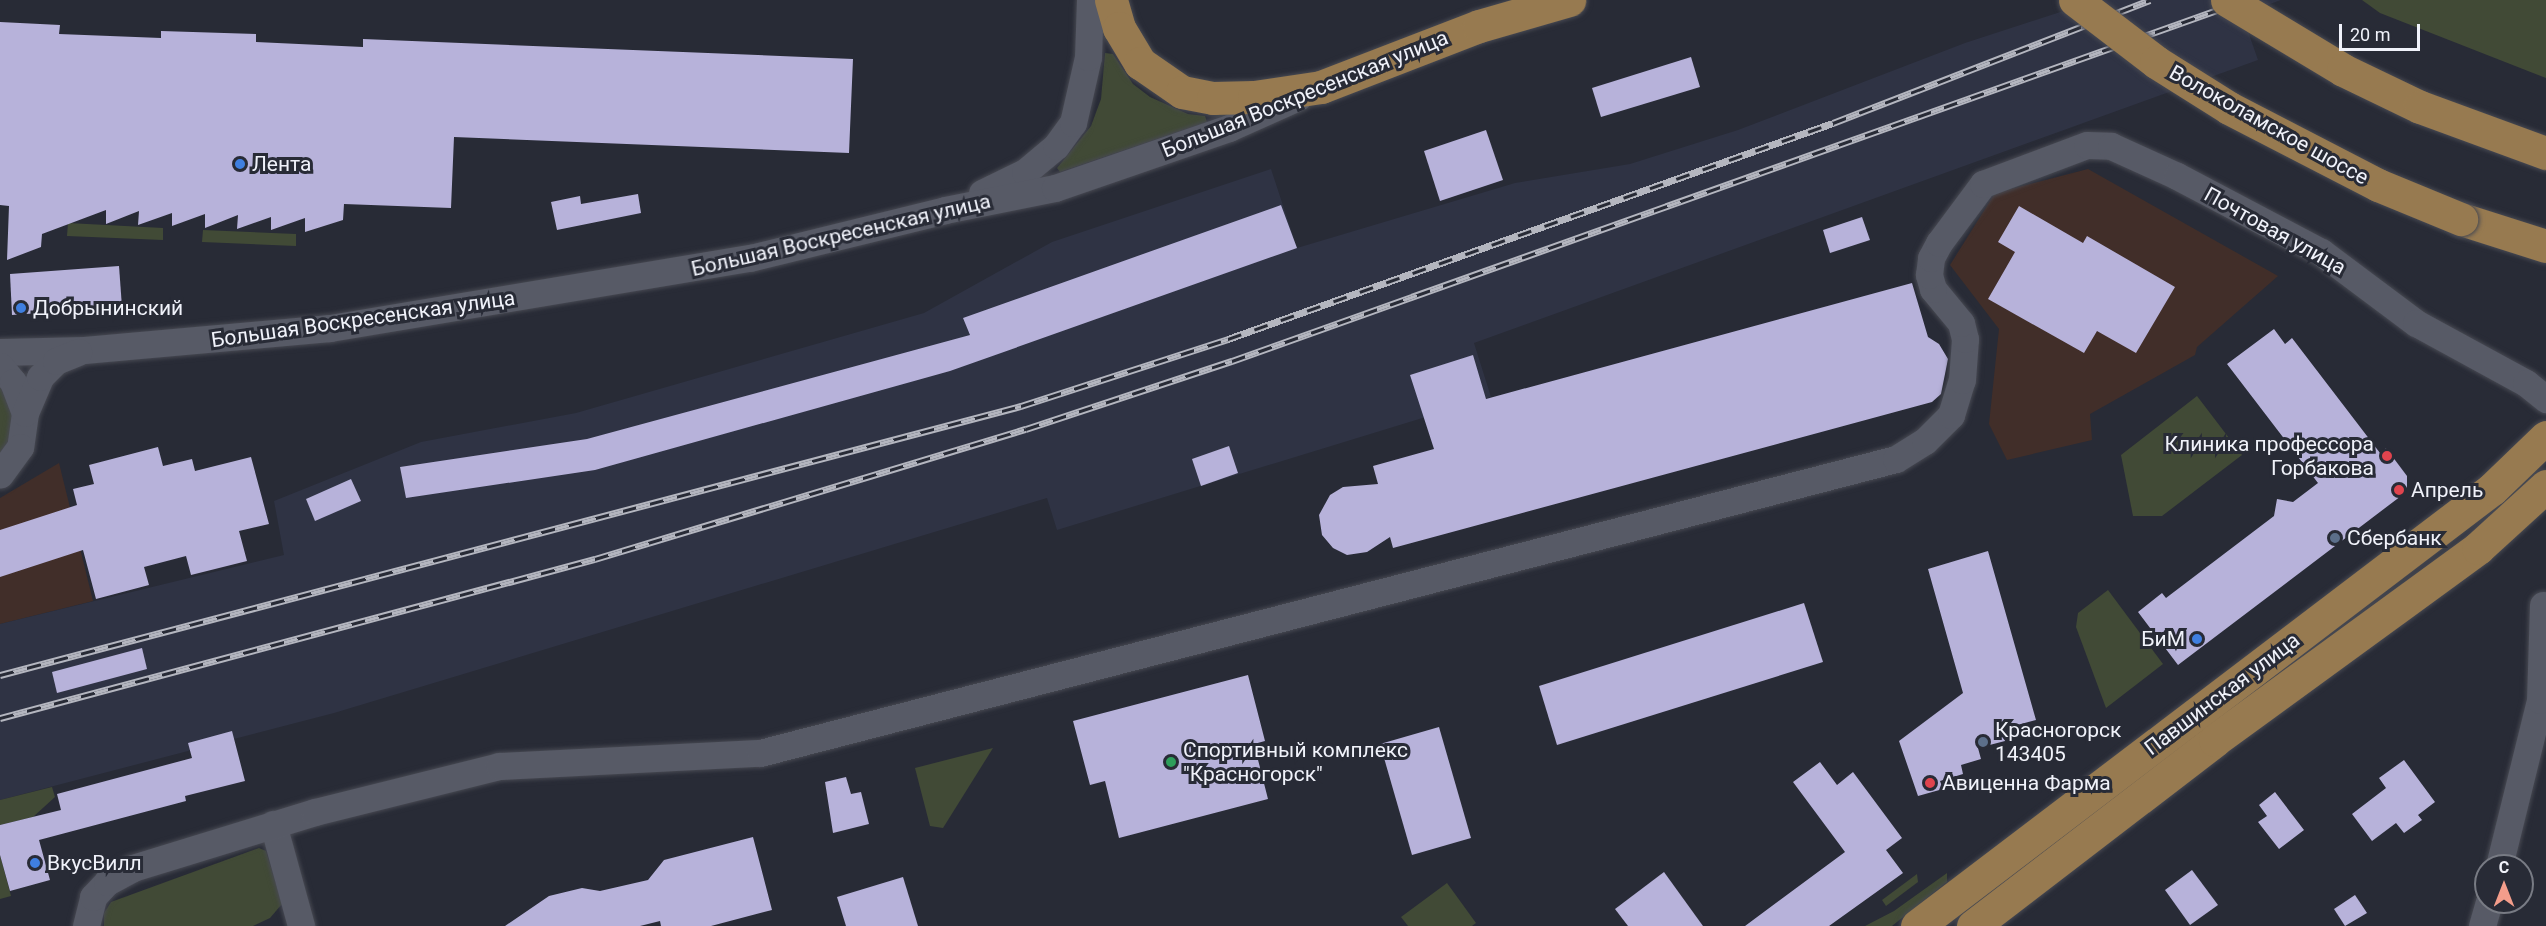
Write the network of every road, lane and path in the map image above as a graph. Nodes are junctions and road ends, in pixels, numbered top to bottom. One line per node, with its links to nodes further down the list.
1 (1090, 0): 10 (street)
2 (1111, 0): 8 (main road)
3 (1518, 0): 7 (street)
4 (1569, 0): 7 (main road, Большая Воскресенская улица)
5 (2075, 0): 11 (main road, Волоколамское шоссе, bridge)
6 (2227, 0): 9 (main road, bridge)
7 (1479, 26): 8 (main road, Большая Воскресенская улица)
8 (1321, 87): 10 (street, Большая Воскресенская улица)
9 (2546, 153)
10 (945, 210): 12 (street, Большая Воскресенская улица)
11 (2546, 246)
12 (84, 350): 13 (street, Большая Воскресенская улица); 16 (street, Большая Воскресенская улица)
13 (0, 352)
14 (0, 366): 16 (street)
15 (2546, 399): 23 (street, Почтовая улица)
16 (25, 413): 18 (street)
17 (2535, 448): 27 (main road, Павшинская улица)
18 (0, 475)
19 (2546, 486): 21 (main road)
20 (2546, 509): 21 (main road)
21 (2478, 548): 28 (main road, Павшинская улица)
22 (2543, 605): 24 (street)
23 (273, 824): 25 (street); 26 (street)
24 (2502, 854)
25 (86, 926)
26 (301, 926)
27 (1917, 926)
28 (1973, 926)

